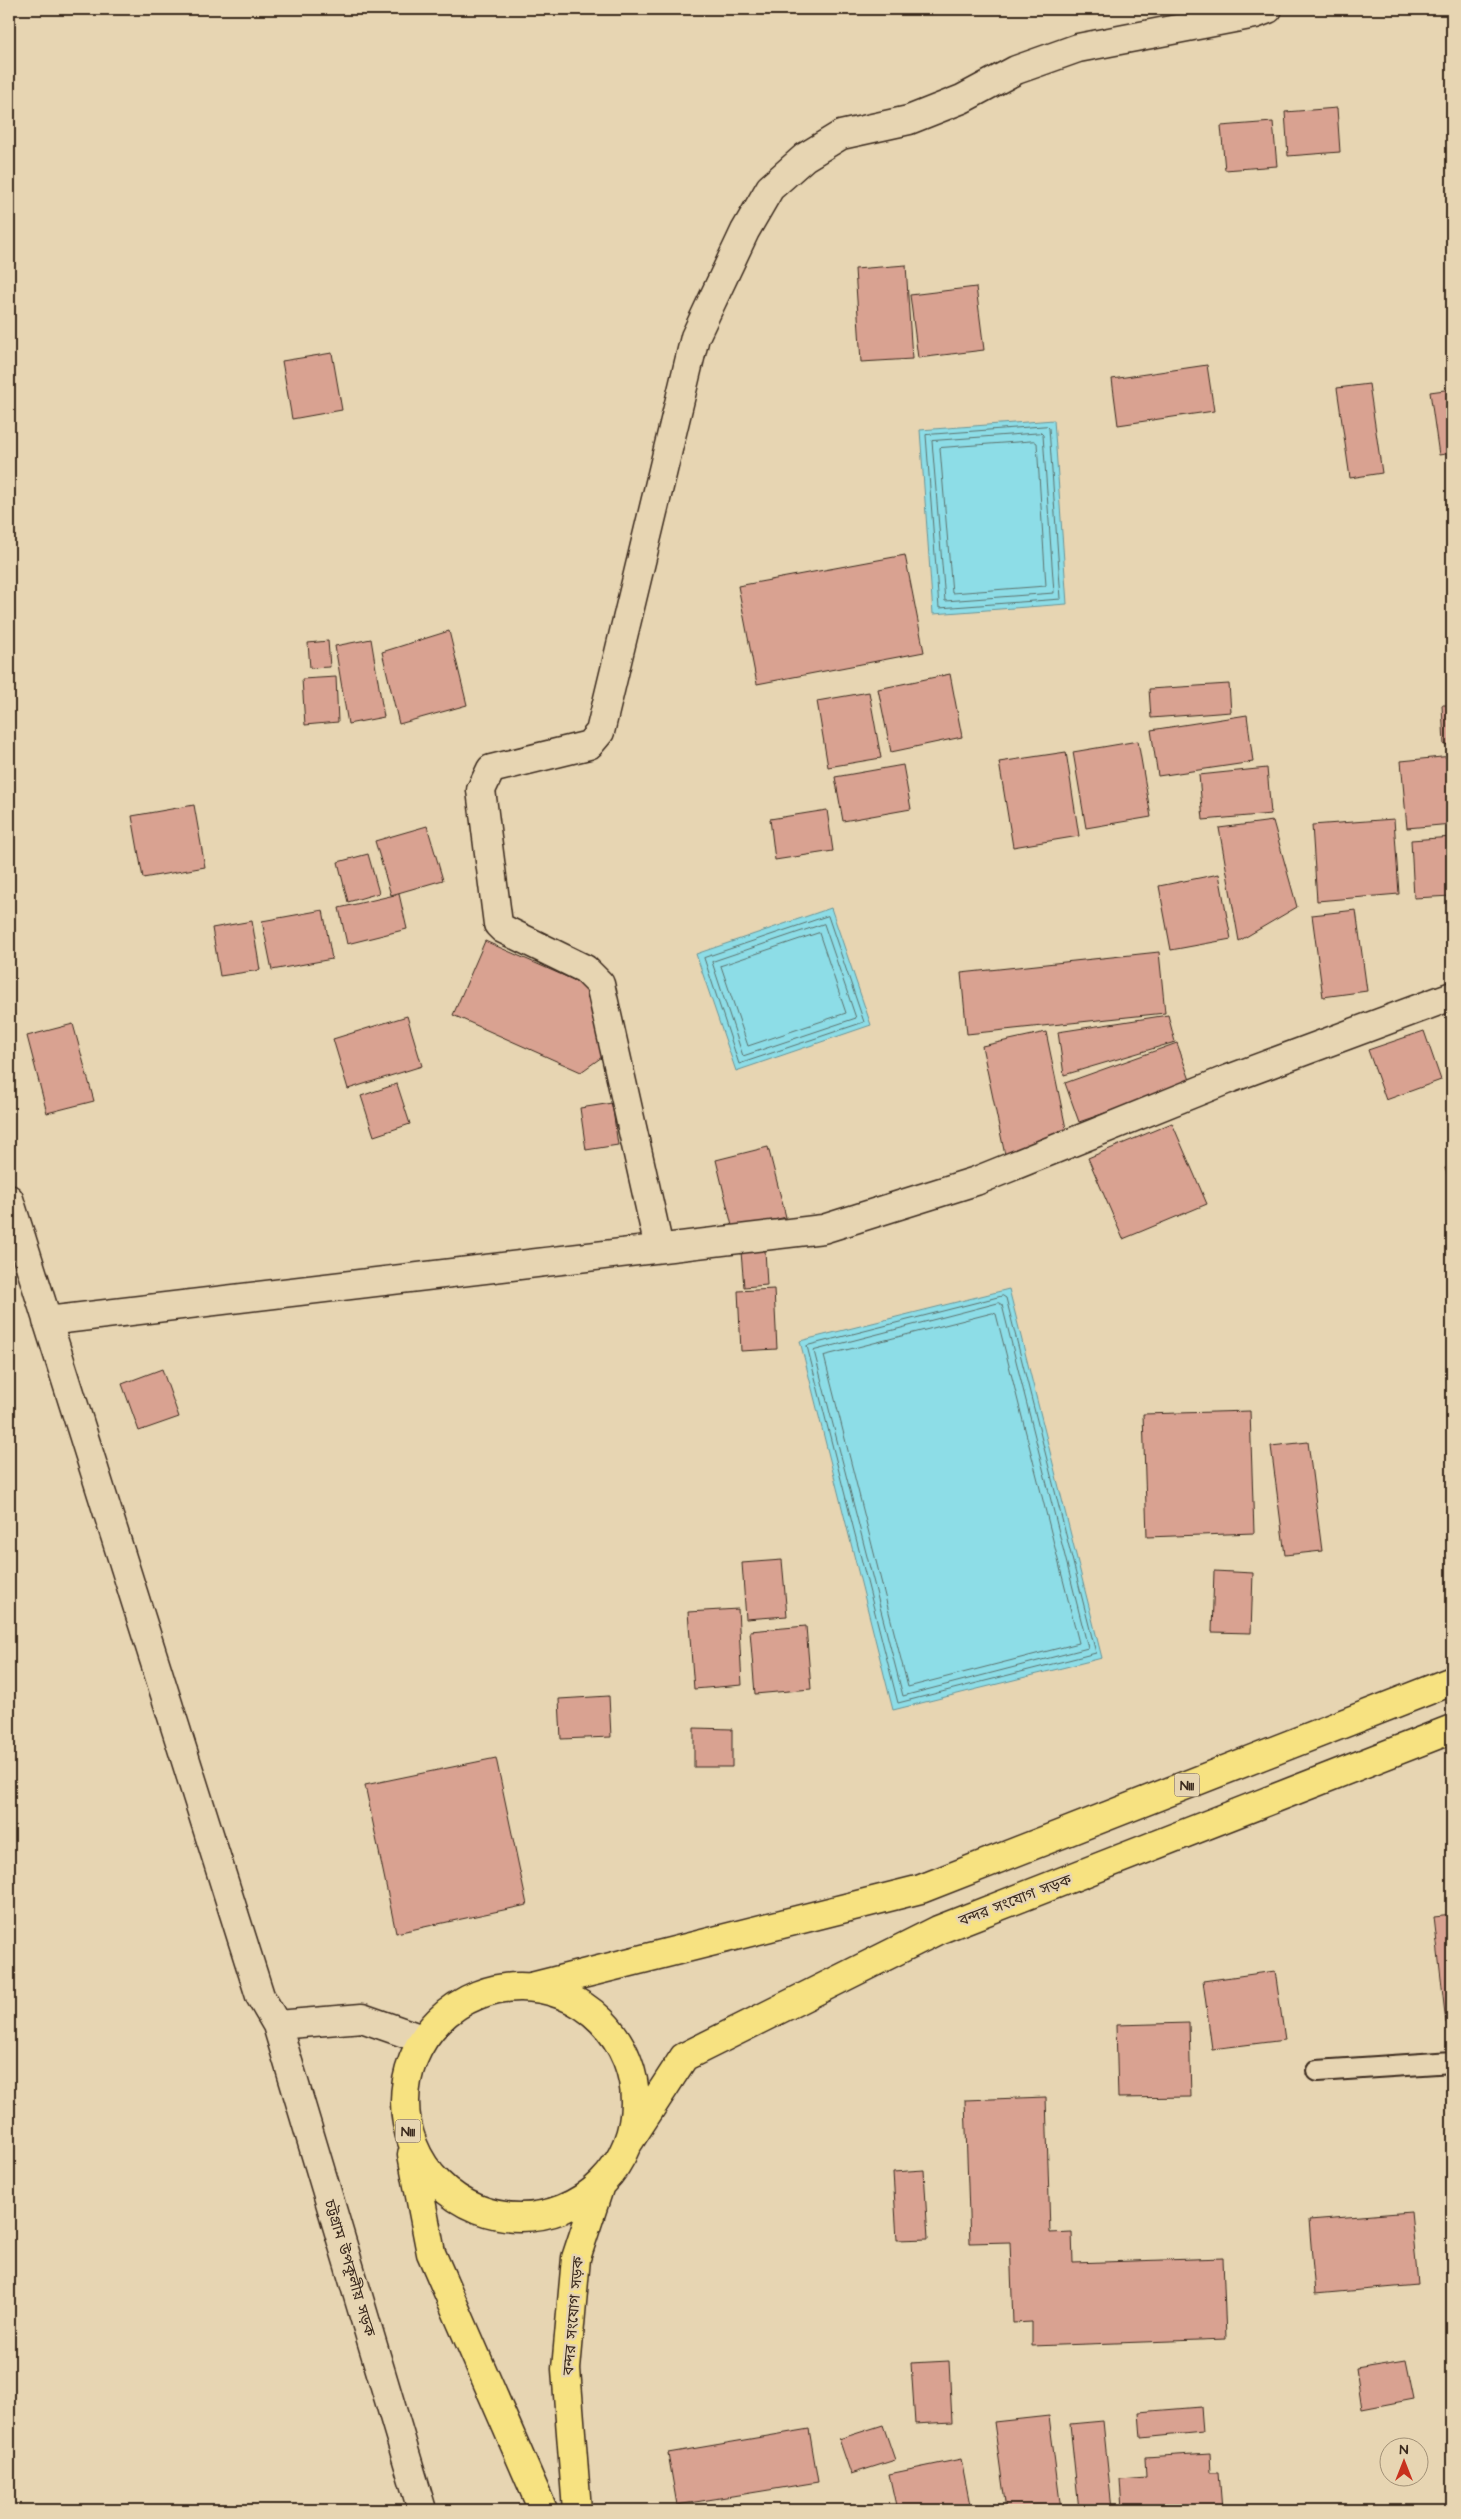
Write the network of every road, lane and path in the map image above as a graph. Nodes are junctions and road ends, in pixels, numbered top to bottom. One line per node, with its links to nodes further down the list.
1 (1268, 9): 4 (street)
2 (1452, 996): 4 (street)
3 (9, 1199): 5 (street, চট্টগ্রাম উপকূলীয় সড়ক)
4 (659, 1248): 5 (street)
5 (47, 1321): 9 (street, চট্টগ্রাম উপকূলীয় সড়ক)
6 (1452, 1681): 8 (highway, N111)
7 (1452, 1729): 14 (highway, বন্দর সংযোগ সড়ক / N111)
8 (531, 1987): 10 (highway, N111); 14 (highway, N111)
9 (277, 2025): 10 (street); 16 (street, চট্টগ্রাম উপকূলীয় সড়ক)
10 (422, 2039): 13 (highway, N111)
11 (1452, 2062): 12 (lane)
12 (1317, 2071)
13 (405, 2121): 15 (highway, N111); 17 (highway, N111)
14 (628, 2143): 15 (highway, N111)
15 (600, 2185): 18 (highway, বন্দর সংযোগ সড়ক)
16 (422, 2510)
17 (543, 2510)
18 (578, 2510)

